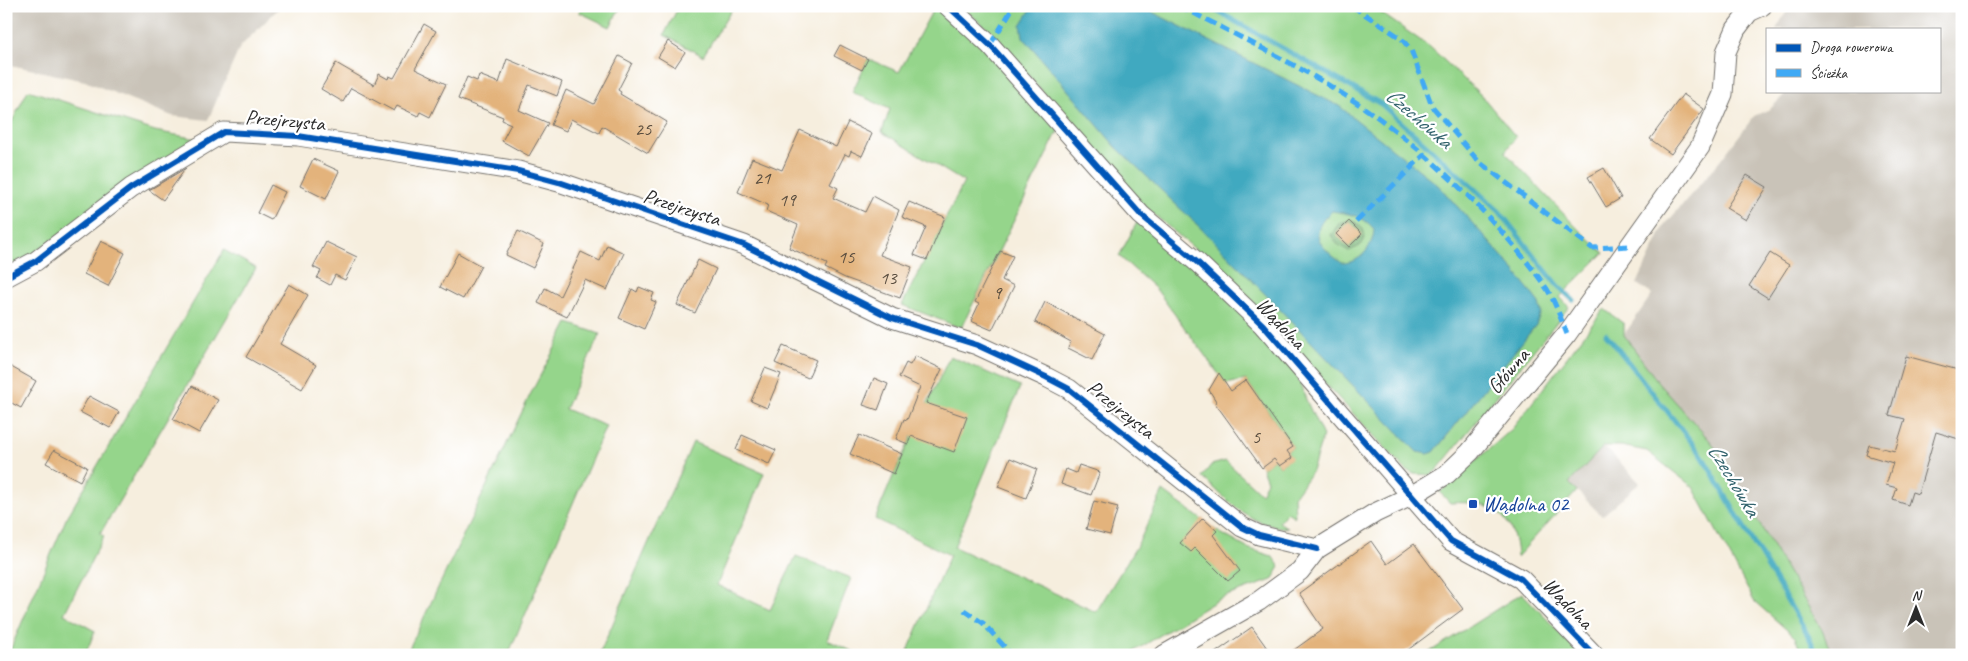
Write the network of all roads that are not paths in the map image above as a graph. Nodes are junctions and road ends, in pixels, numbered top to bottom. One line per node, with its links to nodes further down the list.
1 (948, 6): 4 (street, Wądolna)
2 (1762, 6): 4 (street, Główna)
3 (6, 277): 5 (street, Przejrzysta)
4 (1412, 496): 5 (street, Główna); 7 (street, Wądolna)
5 (1317, 549): 6 (street, Główna)
6 (1164, 655)
7 (1594, 655)

